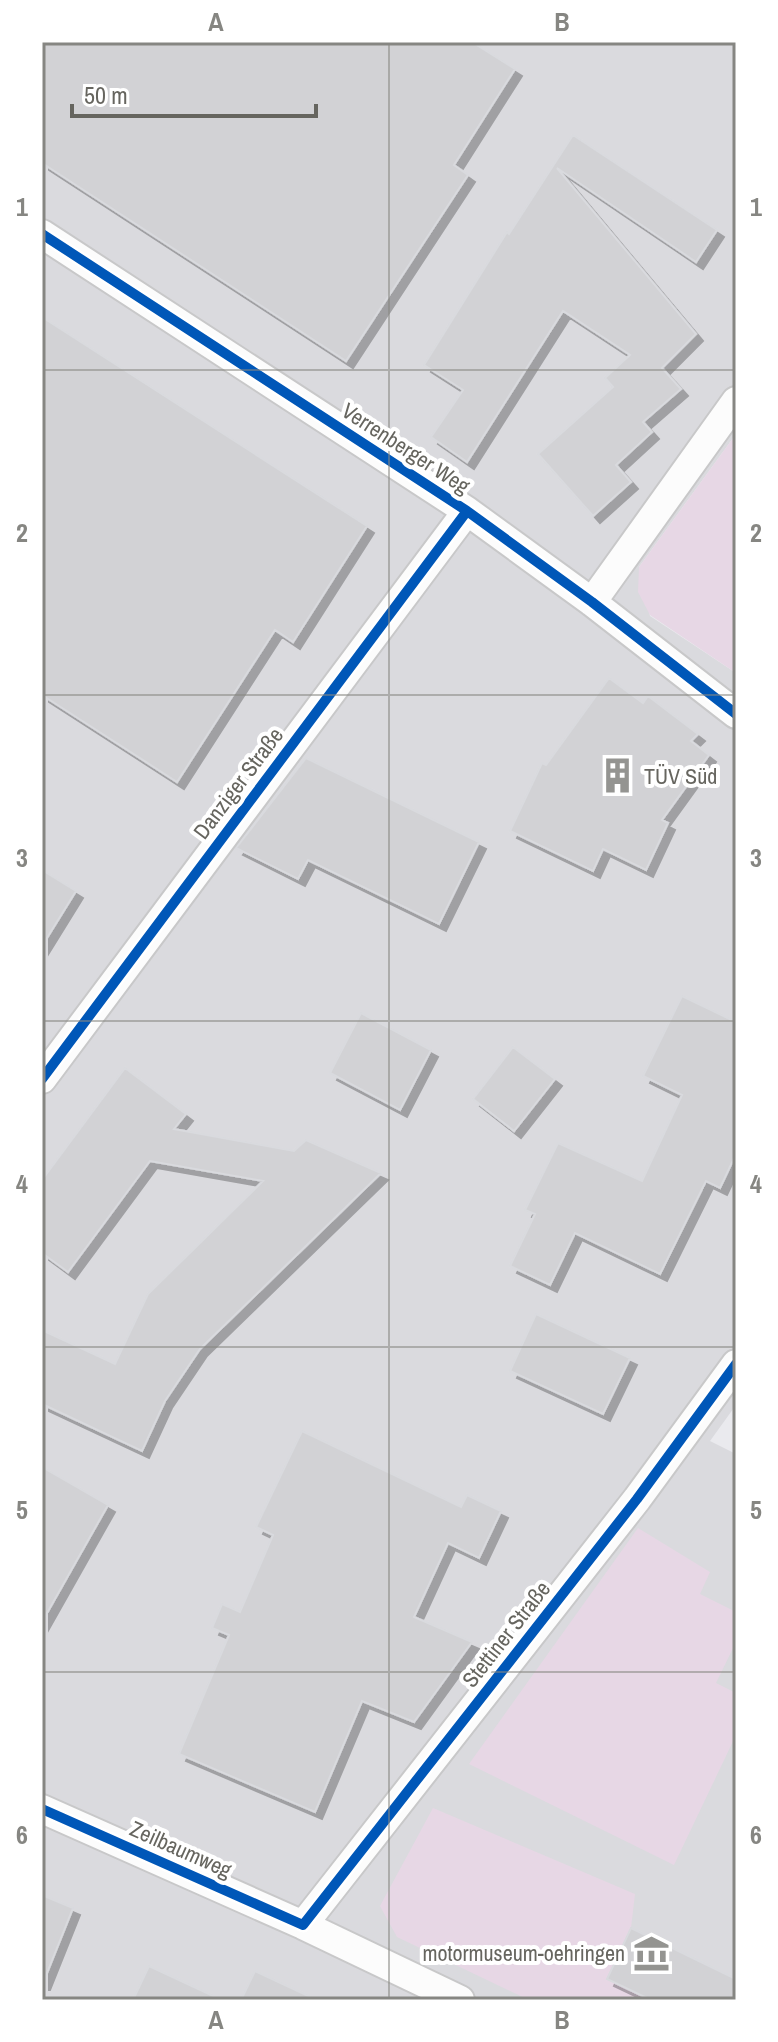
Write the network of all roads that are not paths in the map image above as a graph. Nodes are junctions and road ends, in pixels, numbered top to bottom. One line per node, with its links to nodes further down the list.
1 (42, 234): 3 (street, Verrenberger Weg)
2 (736, 401): 4 (street)
3 (467, 511): 4 (street, Verrenberger Weg); 6 (street, Danziger Straße)
4 (592, 602): 5 (street, Verrenberger Weg)
5 (736, 714)
6 (46, 1065)
7 (736, 1364): 9 (street, Stettiner Straße)
8 (42, 1809): 9 (street, Zeilbaumweg)
9 (303, 1925): 10 (street, Zeilbaumweg)
10 (460, 2000)

